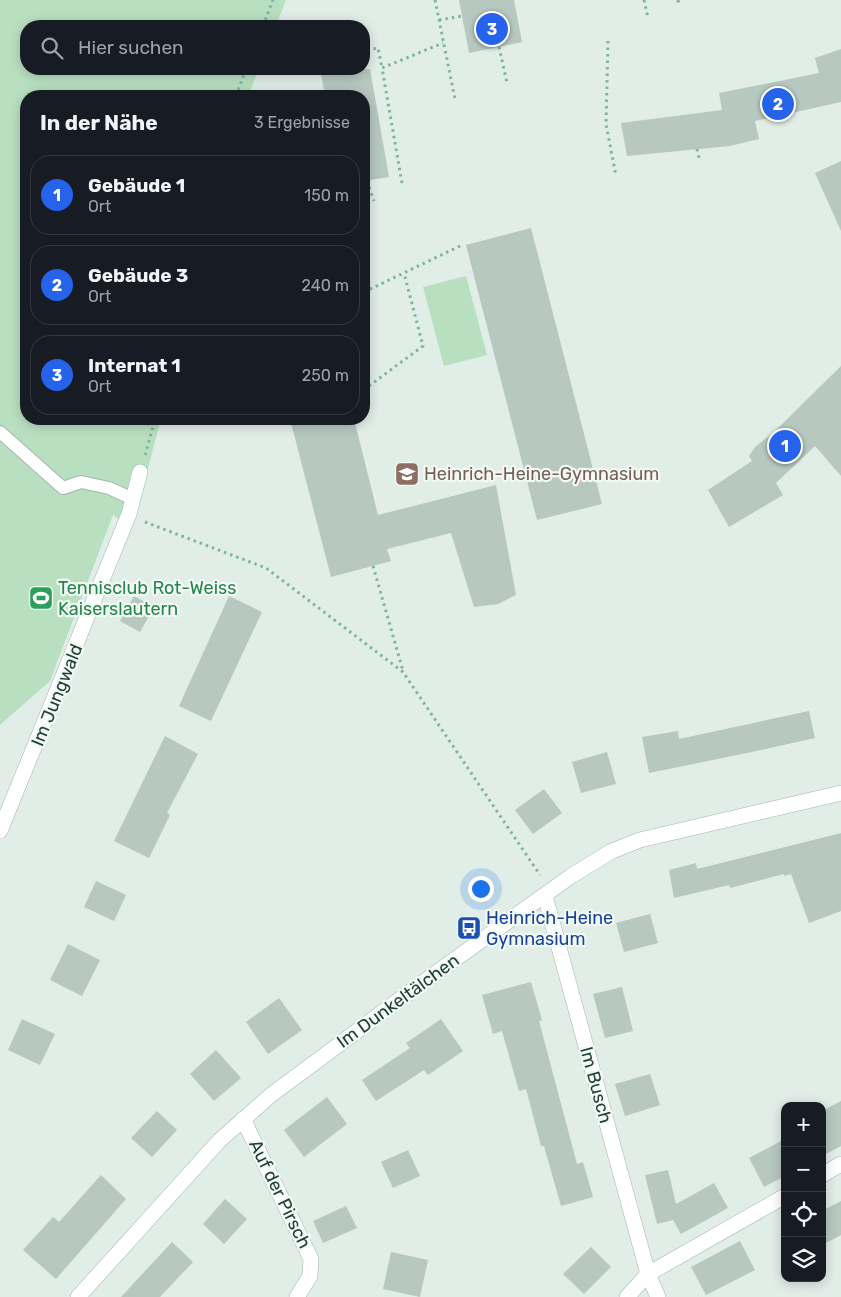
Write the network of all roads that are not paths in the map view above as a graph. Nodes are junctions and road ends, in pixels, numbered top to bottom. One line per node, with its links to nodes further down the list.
1 (0, 432): 3 (lane)
2 (140, 472): 3 (street, Im Jungwald)
3 (133, 499): 5 (street, Im Jungwald)
4 (841, 793): 6 (street, Im Dunkeltälchen)
5 (0, 831)
6 (545, 896): 7 (street, Im Dunkeltälchen); 11 (street, Im Busch)
7 (243, 1118): 12 (street, Im Dunkeltälchen); 13 (street, Auf der Pirsch)
8 (841, 1164): 9 (street)
9 (826, 1173)
10 (781, 1198): 11 (street)
11 (648, 1274): 14 (street); 15 (street, Im Busch)
12 (78, 1297)
13 (297, 1297)
14 (626, 1297)
15 (658, 1297)

